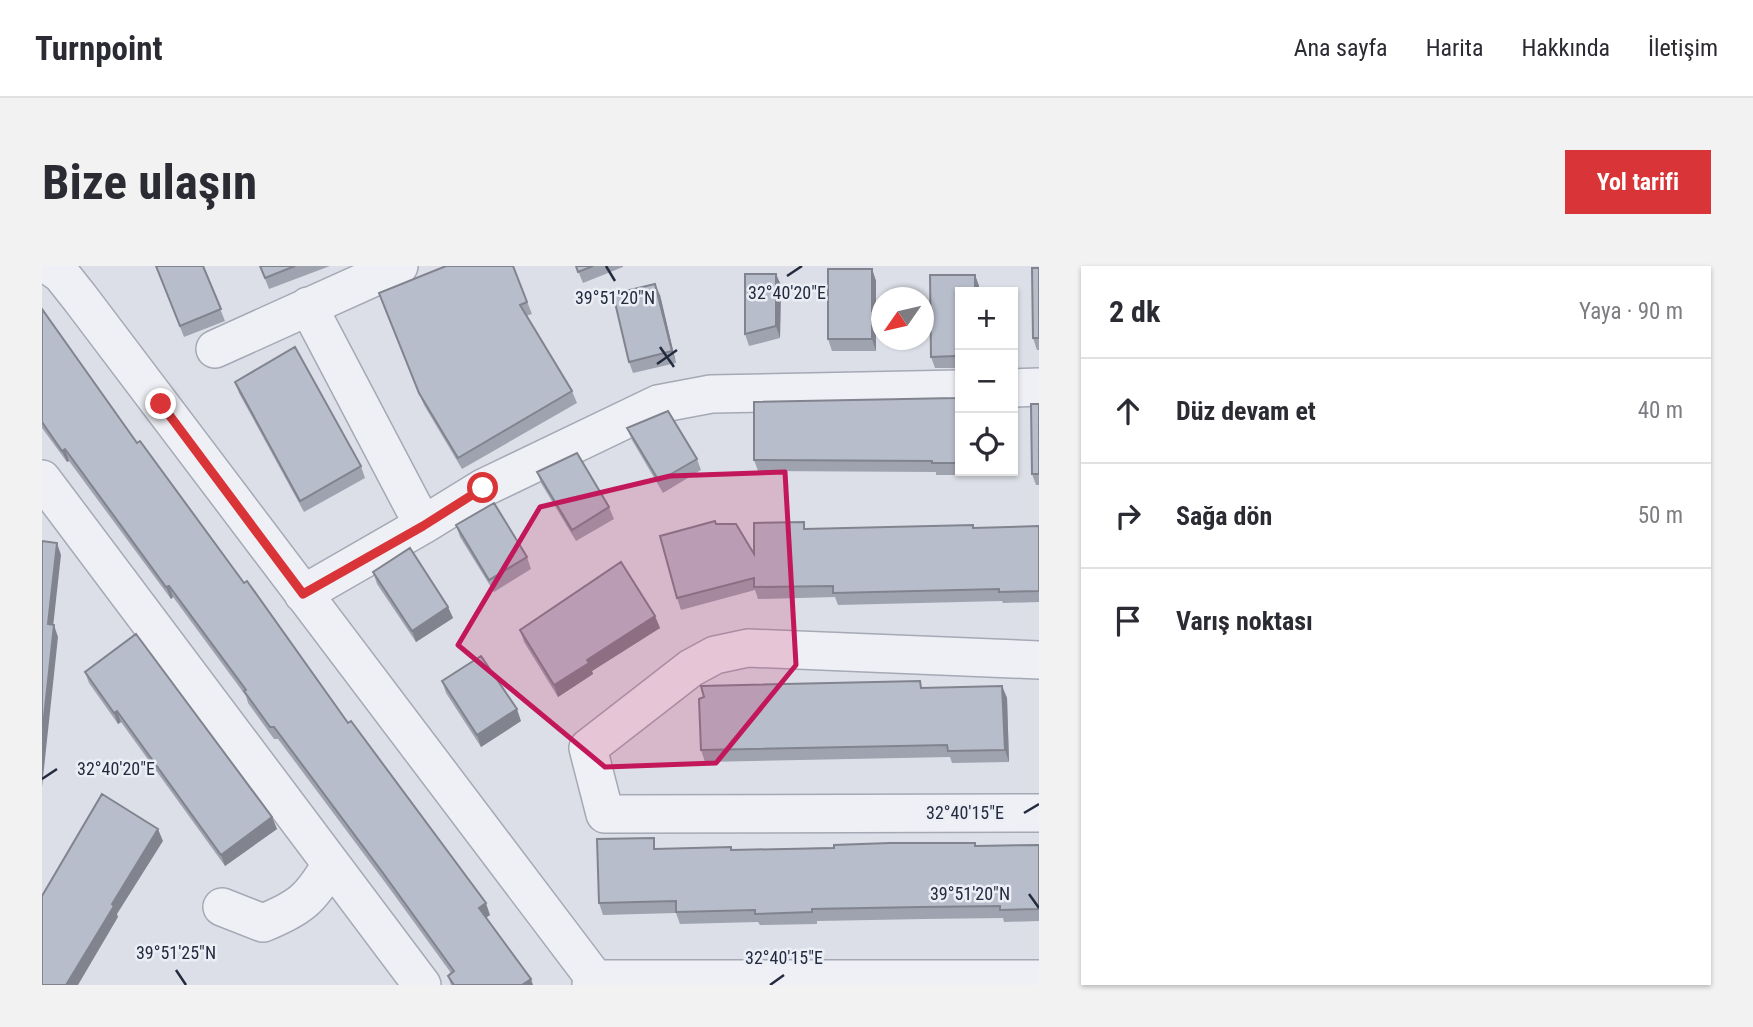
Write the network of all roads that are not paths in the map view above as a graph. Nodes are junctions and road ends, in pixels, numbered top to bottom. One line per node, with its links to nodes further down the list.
1 (49, 266): 10 (street)
2 (399, 266): 3 (street)
3 (308, 306): 4 (street); 9 (street)
4 (215, 349)
5 (1039, 387): 6 (street)
6 (1018, 388)
7 (955, 389): 9 (street)
8 (42, 479): 13 (street)
9 (423, 526): 10 (street)
10 (303, 594): 16 (street)
11 (1039, 660): 12 (street)
12 (1039, 813)
13 (331, 864): 14 (street); 17 (street)
14 (222, 906)
15 (1039, 979): 16 (street)
16 (593, 982)
17 (422, 985)

